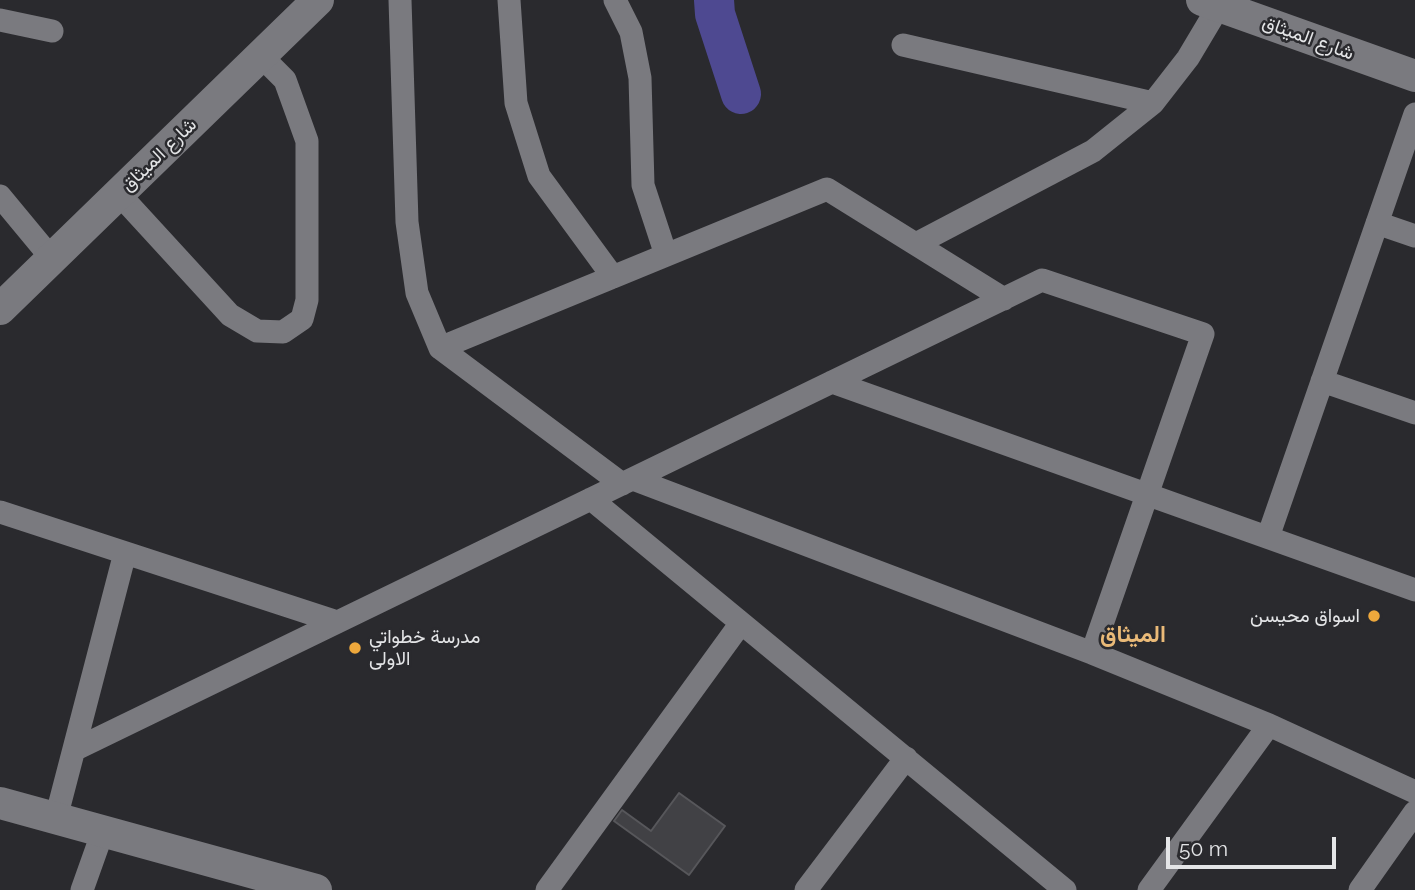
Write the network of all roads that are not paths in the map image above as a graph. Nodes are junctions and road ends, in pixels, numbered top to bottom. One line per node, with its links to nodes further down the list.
1 (318, 0): 9 (street, شارع الميثاق)
2 (400, 0): 23 (street)
3 (509, 0): 20 (street)
4 (615, 0): 18 (street)
5 (1211, 3): 10 (street, شارع الميثاق); 11 (street)
6 (0, 20): 7 (street)
7 (52, 31)
8 (903, 44): 11 (street)
9 (261, 56): 13 (street, شارع الميثاق); 13 (street)
10 (1415, 76)
11 (1153, 103): 17 (street)
12 (1415, 114): 15 (street)
13 (119, 194): 19 (street, شارع الميثاق)
14 (0, 196): 19 (street)
15 (1377, 223): 16 (street); 24 (street)
16 (1415, 236)
17 (916, 244): 18 (street); 21 (street)
18 (666, 255): 20 (street)
19 (53, 260): 22 (street, شارع الميثاق)
20 (613, 277): 23 (street)
21 (1004, 299): 25 (street); 28 (street)
22 (0, 309)
23 (440, 348): 27 (street)
24 (1322, 381): 26 (street); 31 (street)
25 (832, 382): 27 (street); 28 (street)
26 (1415, 413)
27 (627, 482): 29 (street); 36 (street)
28 (1147, 493): 31 (street); 36 (street)
29 (591, 499): 34 (street); 35 (street)
30 (0, 512): 32 (street)
31 (1268, 537): 33 (street)
32 (125, 553): 34 (street); 38 (street)
33 (1415, 590)
34 (337, 622): 38 (street)
35 (741, 623): 39 (street); 47 (street)
36 (1092, 653): 37 (street)
37 (1269, 725): 40 (street); 50 (street)
38 (74, 750): 43 (street)
39 (906, 758): 48 (street); 49 (street)
40 (1415, 792)
41 (0, 803): 43 (street)
42 (1415, 813): 51 (street)
43 (56, 818): 44 (street)
44 (103, 831): 45 (street); 46 (street)
45 (82, 890)
46 (316, 890)
47 (547, 890)
48 (806, 890)
49 (1065, 890)
50 (1149, 890)
51 (1360, 890)

